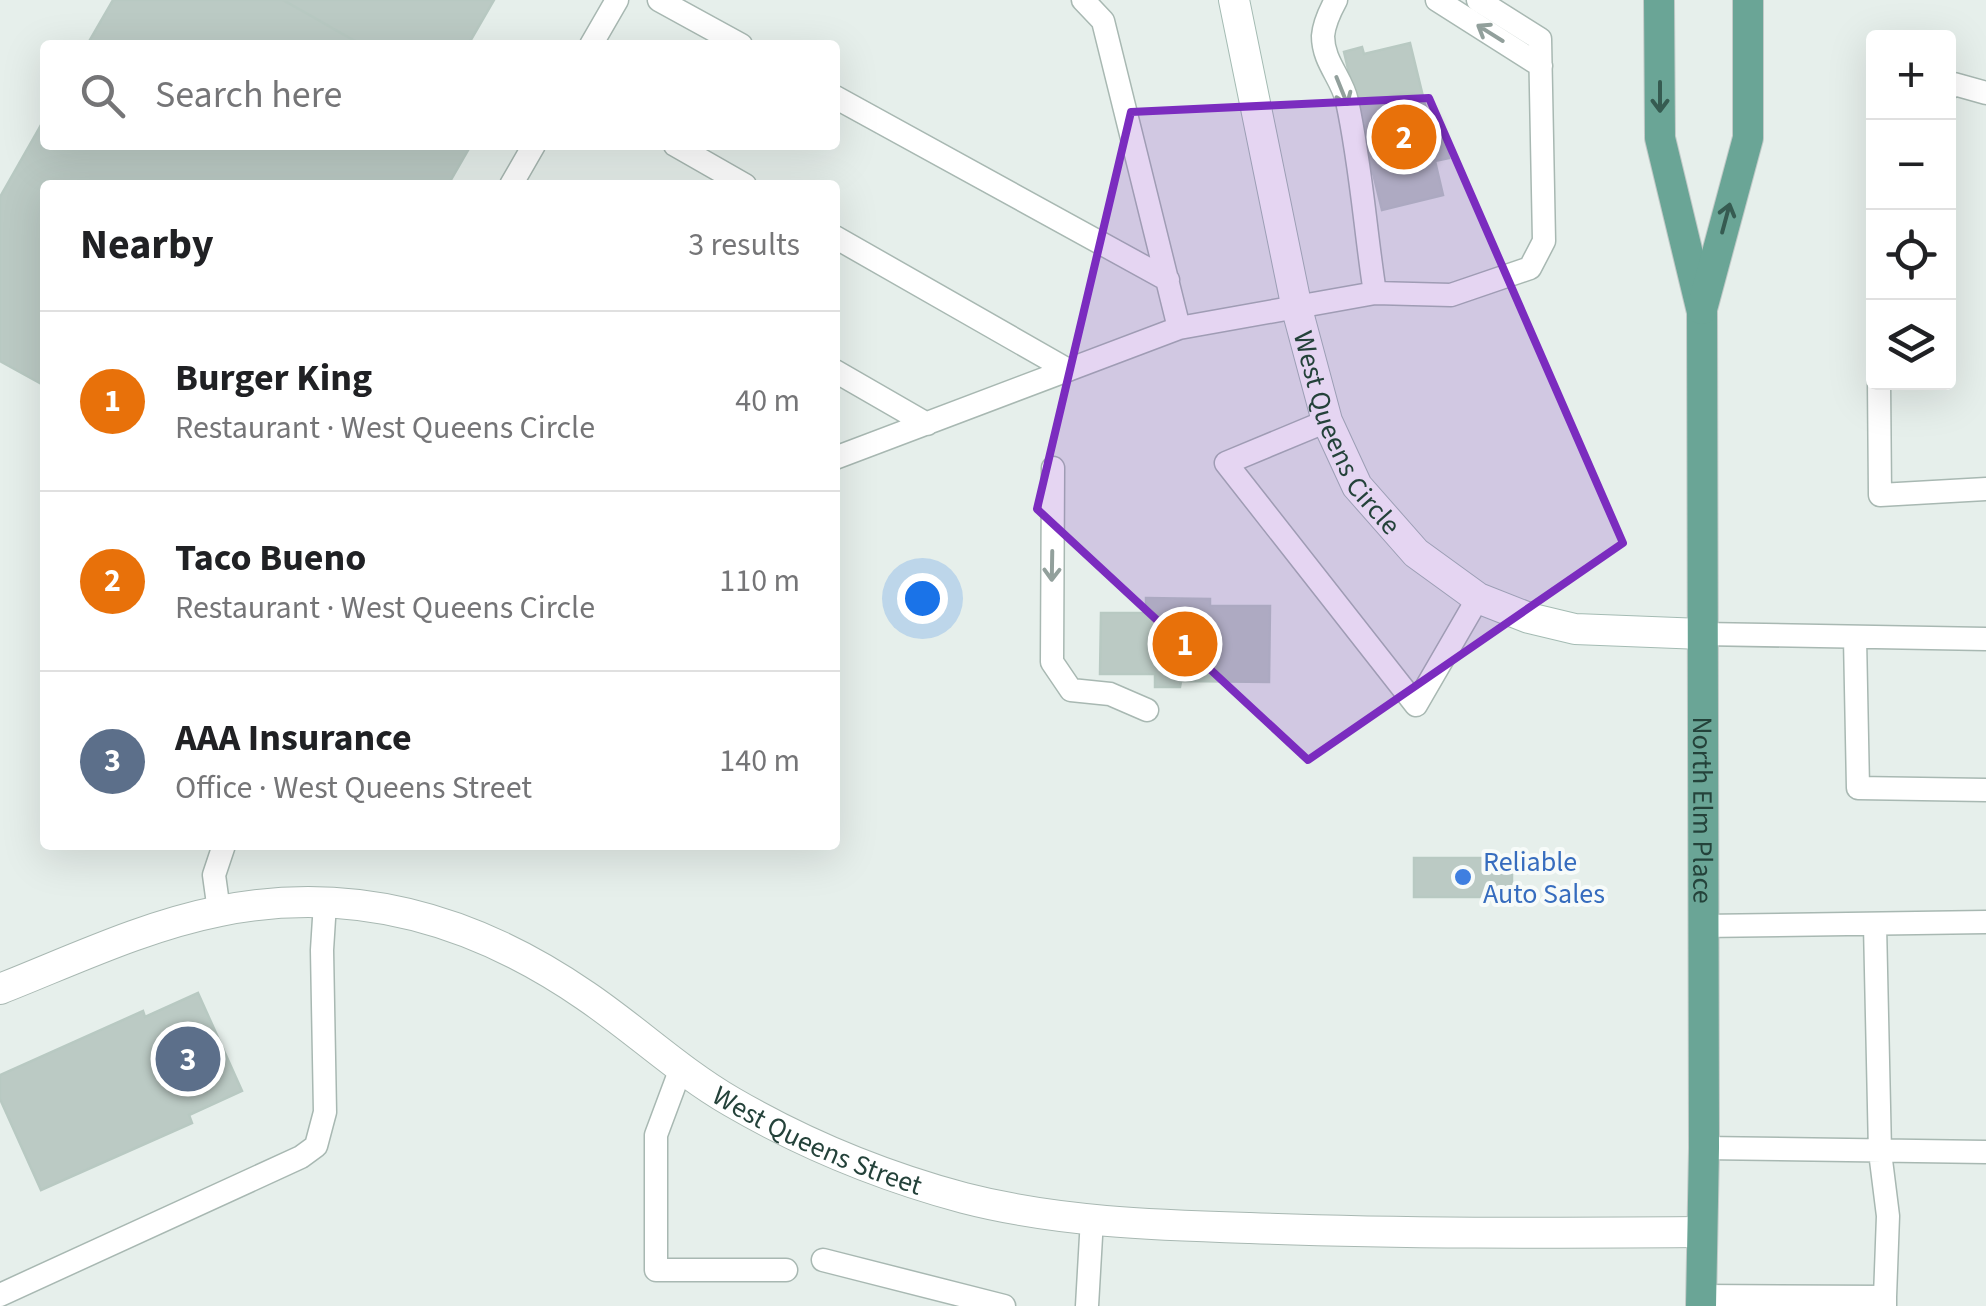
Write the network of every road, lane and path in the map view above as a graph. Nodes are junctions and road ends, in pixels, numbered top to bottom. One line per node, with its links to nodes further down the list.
1 (618, 0): 10 (lane)
2 (659, 0): 11 (lane)
3 (1082, 0): 21 (lane)
4 (1234, 0): 23 (street, West Queens Circle)
5 (1336, 0): 22 (lane, one-way to 22)
6 (1437, 0): 12 (lane, one-way to 6)
7 (1478, 0): 12 (lane)
8 (1659, 0): 24 (main road, North Elm Place, one-way to 24)
9 (1748, 0): 24 (main road, North Elm Place, one-way to 9)
10 (595, 40)
11 (732, 40)
12 (1541, 66): 22 (lane)
13 (1956, 84): 14 (lane)
14 (1986, 92)
15 (840, 100): 21 (lane)
16 (531, 150): 18 (lane)
17 (684, 150): 19 (lane)
18 (515, 180)
19 (736, 180)
20 (840, 240): 26 (lane)
21 (1168, 280): 25 (lane)
22 (1376, 294): 23 (lane)
23 (1297, 309): 25 (lane); 29 (street, West Queens Circle)
24 (1702, 312): 35 (main road, North Elm Place)
25 (1179, 328): 26 (lane)
26 (1068, 370): 30 (lane)
27 (840, 375): 30 (lane)
28 (1879, 390): 33 (lane)
29 (1327, 420): 34 (street, West Queens Circle); 34 (lane)
30 (928, 424): 31 (lane)
31 (840, 456)
32 (1053, 468): 38 (lane, one-way to 38)
33 (1986, 489)
34 (1478, 598): 35 (street, West Queens Circle)
35 (1702, 634): 36 (lane); 45 (main road, North Elm Place)
36 (1855, 638): 37 (lane); 39 (lane)
37 (1986, 639)
38 (1147, 710)
39 (1986, 790)
40 (222, 850): 42 (lane)
41 (324, 903): 42 (street, West Queens Street); 47 (street, West Queens Street); 55 (lane)
42 (219, 911): 46 (street, West Queens Street)
43 (1986, 922): 44 (lane)
44 (1875, 925): 45 (lane); 49 (lane)
45 (1702, 926): 48 (main road, North Elm Place)
46 (0, 989)
47 (681, 1068): 51 (street, West Queens Street); 54 (lane)
48 (1704, 1148): 49 (lane); 52 (main road, North Elm Place)
49 (1880, 1152): 50 (lane); 57 (lane)
50 (1986, 1152)
51 (1092, 1219): 52 (street, West Queens Street); 59 (lane)
52 (1700, 1232): 56 (main road, North Elm Place)
53 (823, 1260): 58 (lane)
54 (786, 1270)
55 (0, 1295)
56 (1701, 1301): 57 (lane)
57 (1885, 1301)
58 (1004, 1306)
59 (1087, 1306)

